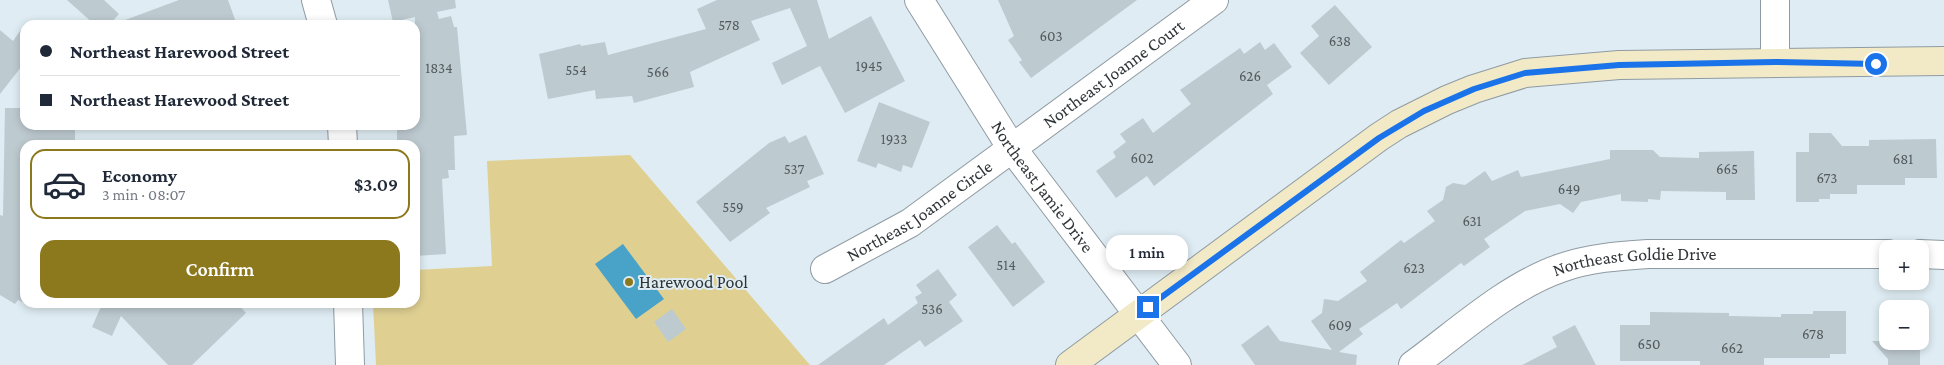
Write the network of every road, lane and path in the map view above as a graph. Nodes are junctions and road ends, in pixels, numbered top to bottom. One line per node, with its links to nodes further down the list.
1 (316, 0): 5 (street)
2 (918, 0): 8 (street, Northeast Jamie Drive)
3 (1214, 0): 8 (street, Northeast Joanne Court)
4 (1775, 0): 6 (street)
5 (322, 20)
6 (1775, 62): 7 (street); 14 (street)
7 (1944, 62)
8 (1011, 147): 12 (street, Northeast Joanne Circle); 14 (street, Northeast Jamie Drive)
9 (1879, 254): 18 (street, Northeast Goldie Drive)
10 (1929, 254): 11 (street)
11 (1944, 255)
12 (825, 269)
13 (348, 308): 15 (street)
14 (1139, 314): 16 (street); 17 (street, Northeast Jamie Drive)
15 (350, 365)
16 (1070, 365)
17 (1177, 365)
18 (1413, 365)

